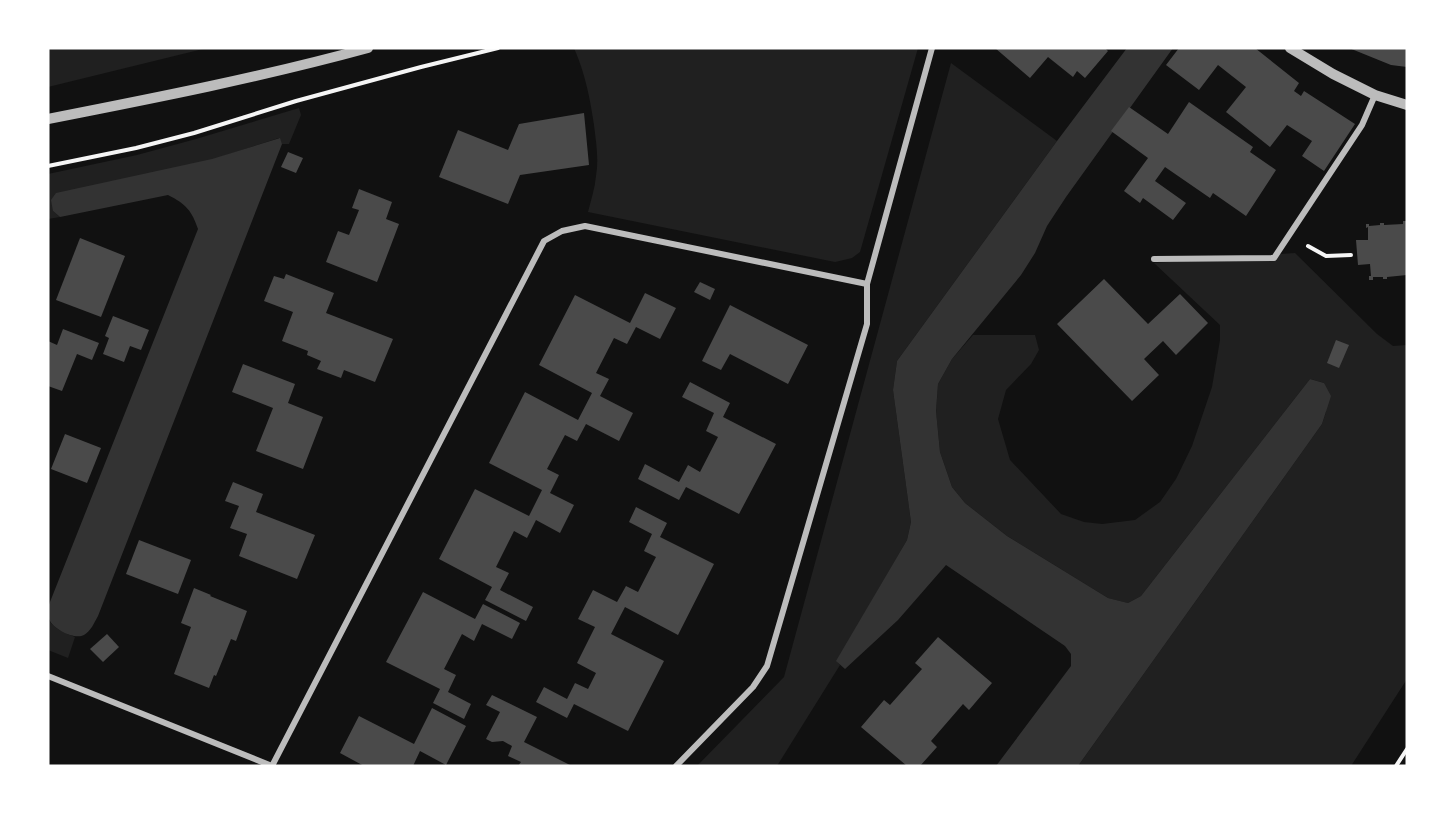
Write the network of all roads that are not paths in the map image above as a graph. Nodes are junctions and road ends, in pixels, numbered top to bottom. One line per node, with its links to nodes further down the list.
1 (368, 48): 6 (street)
2 (932, 48): 8 (street)
3 (1290, 48): 4 (street)
4 (1375, 95): 5 (street); 7 (street)
5 (1407, 105)
6 (48, 119)
7 (1154, 259)
8 (867, 284): 10 (street); 11 (street)
9 (48, 676): 10 (street)
10 (272, 766)
11 (676, 766)

